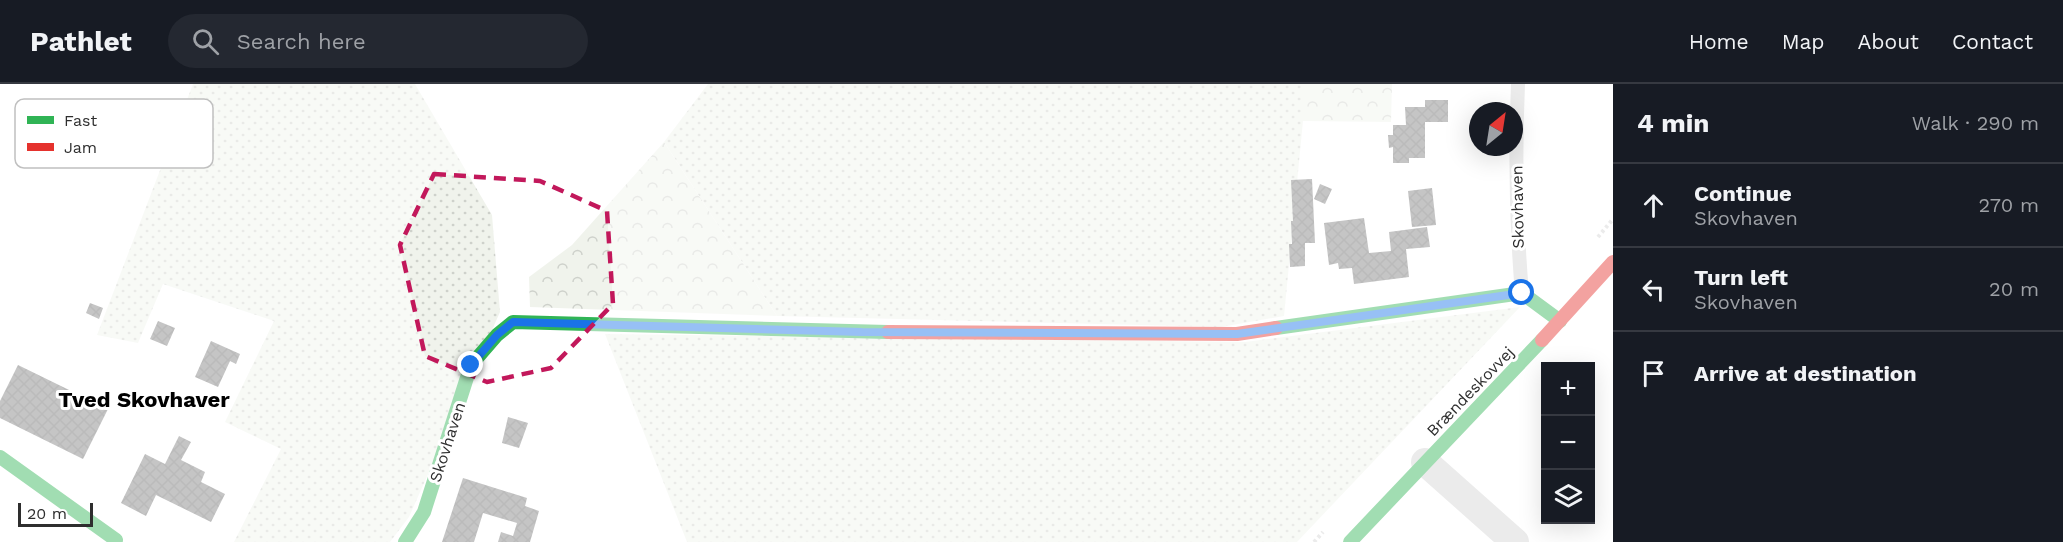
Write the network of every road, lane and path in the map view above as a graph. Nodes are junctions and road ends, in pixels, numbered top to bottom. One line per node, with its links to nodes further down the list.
1 (1518, 84): 3 (lane, Skovhaven)
2 (1613, 262): 4 (street, Brændeskovvej)
3 (1522, 293): 4 (street); 8 (street, Skovhaven)
4 (1560, 321): 6 (street, Brændeskovvej)
5 (0, 457): 7 (street)
6 (1425, 462): 9 (street, Brændeskovvej); 10 (street)
7 (117, 541)
8 (405, 542)
9 (1350, 542)
10 (1515, 542)

